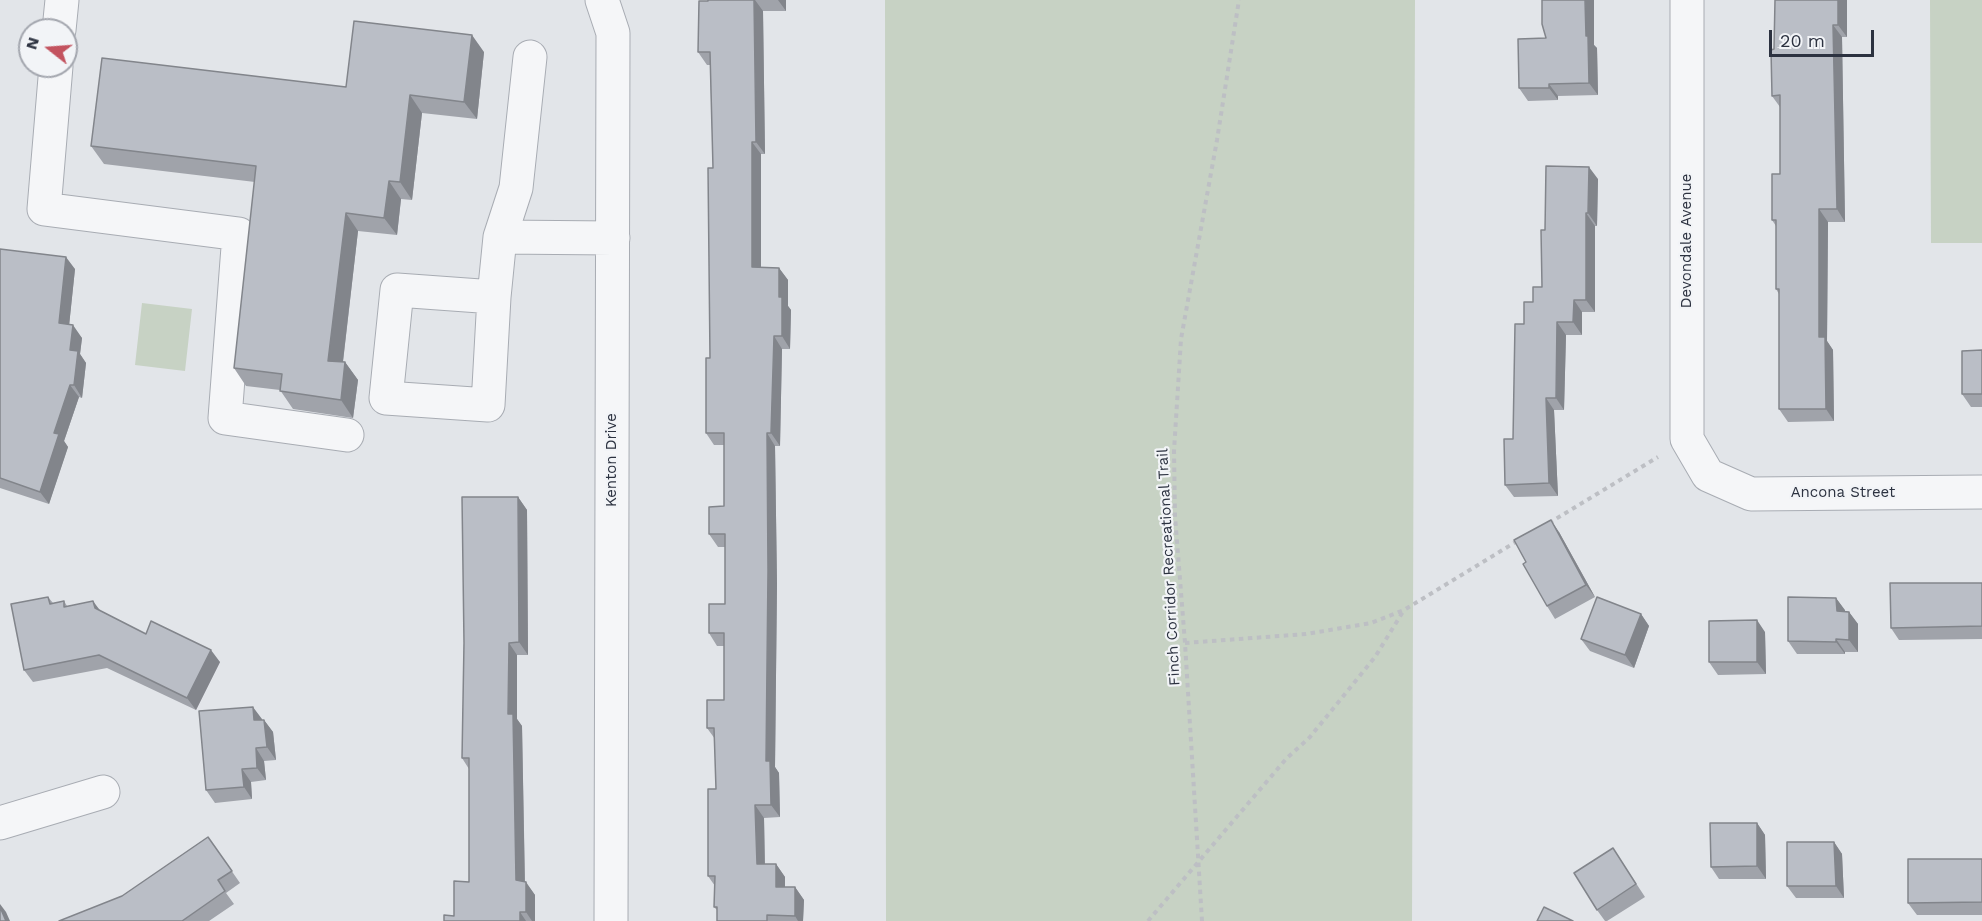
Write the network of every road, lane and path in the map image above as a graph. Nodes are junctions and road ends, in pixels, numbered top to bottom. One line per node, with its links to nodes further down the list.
1 (62, 0): 5 (street)
2 (602, 0): 9 (street, Kenton Drive)
3 (1239, 0): 17 (path, Finch Corridor Recreational Trail)
4 (1687, 0): 12 (street, Devondale Avenue)
5 (60, 18)
6 (530, 57): 8 (street)
7 (55, 78): 11 (street)
8 (500, 237): 9 (street); 10 (street)
9 (613, 238): 21 (street, Kenton Drive)
10 (494, 297): 10 (street)
11 (347, 435)
12 (1687, 439): 13 (street, Ancona Street); 14 (path)
13 (1982, 492)
14 (1545, 525)
15 (1525, 537): 16 (path)
16 (1404, 610): 17 (path); 20 (path)
17 (1185, 643): 20 (path, Finch Corridor Recreational Trail)
18 (103, 792): 19 (street)
19 (0, 823)
20 (1198, 861): 22 (path); 23 (path, Finch Corridor Recreational Trail)
21 (611, 921)
22 (1148, 921)
23 (1202, 921)

